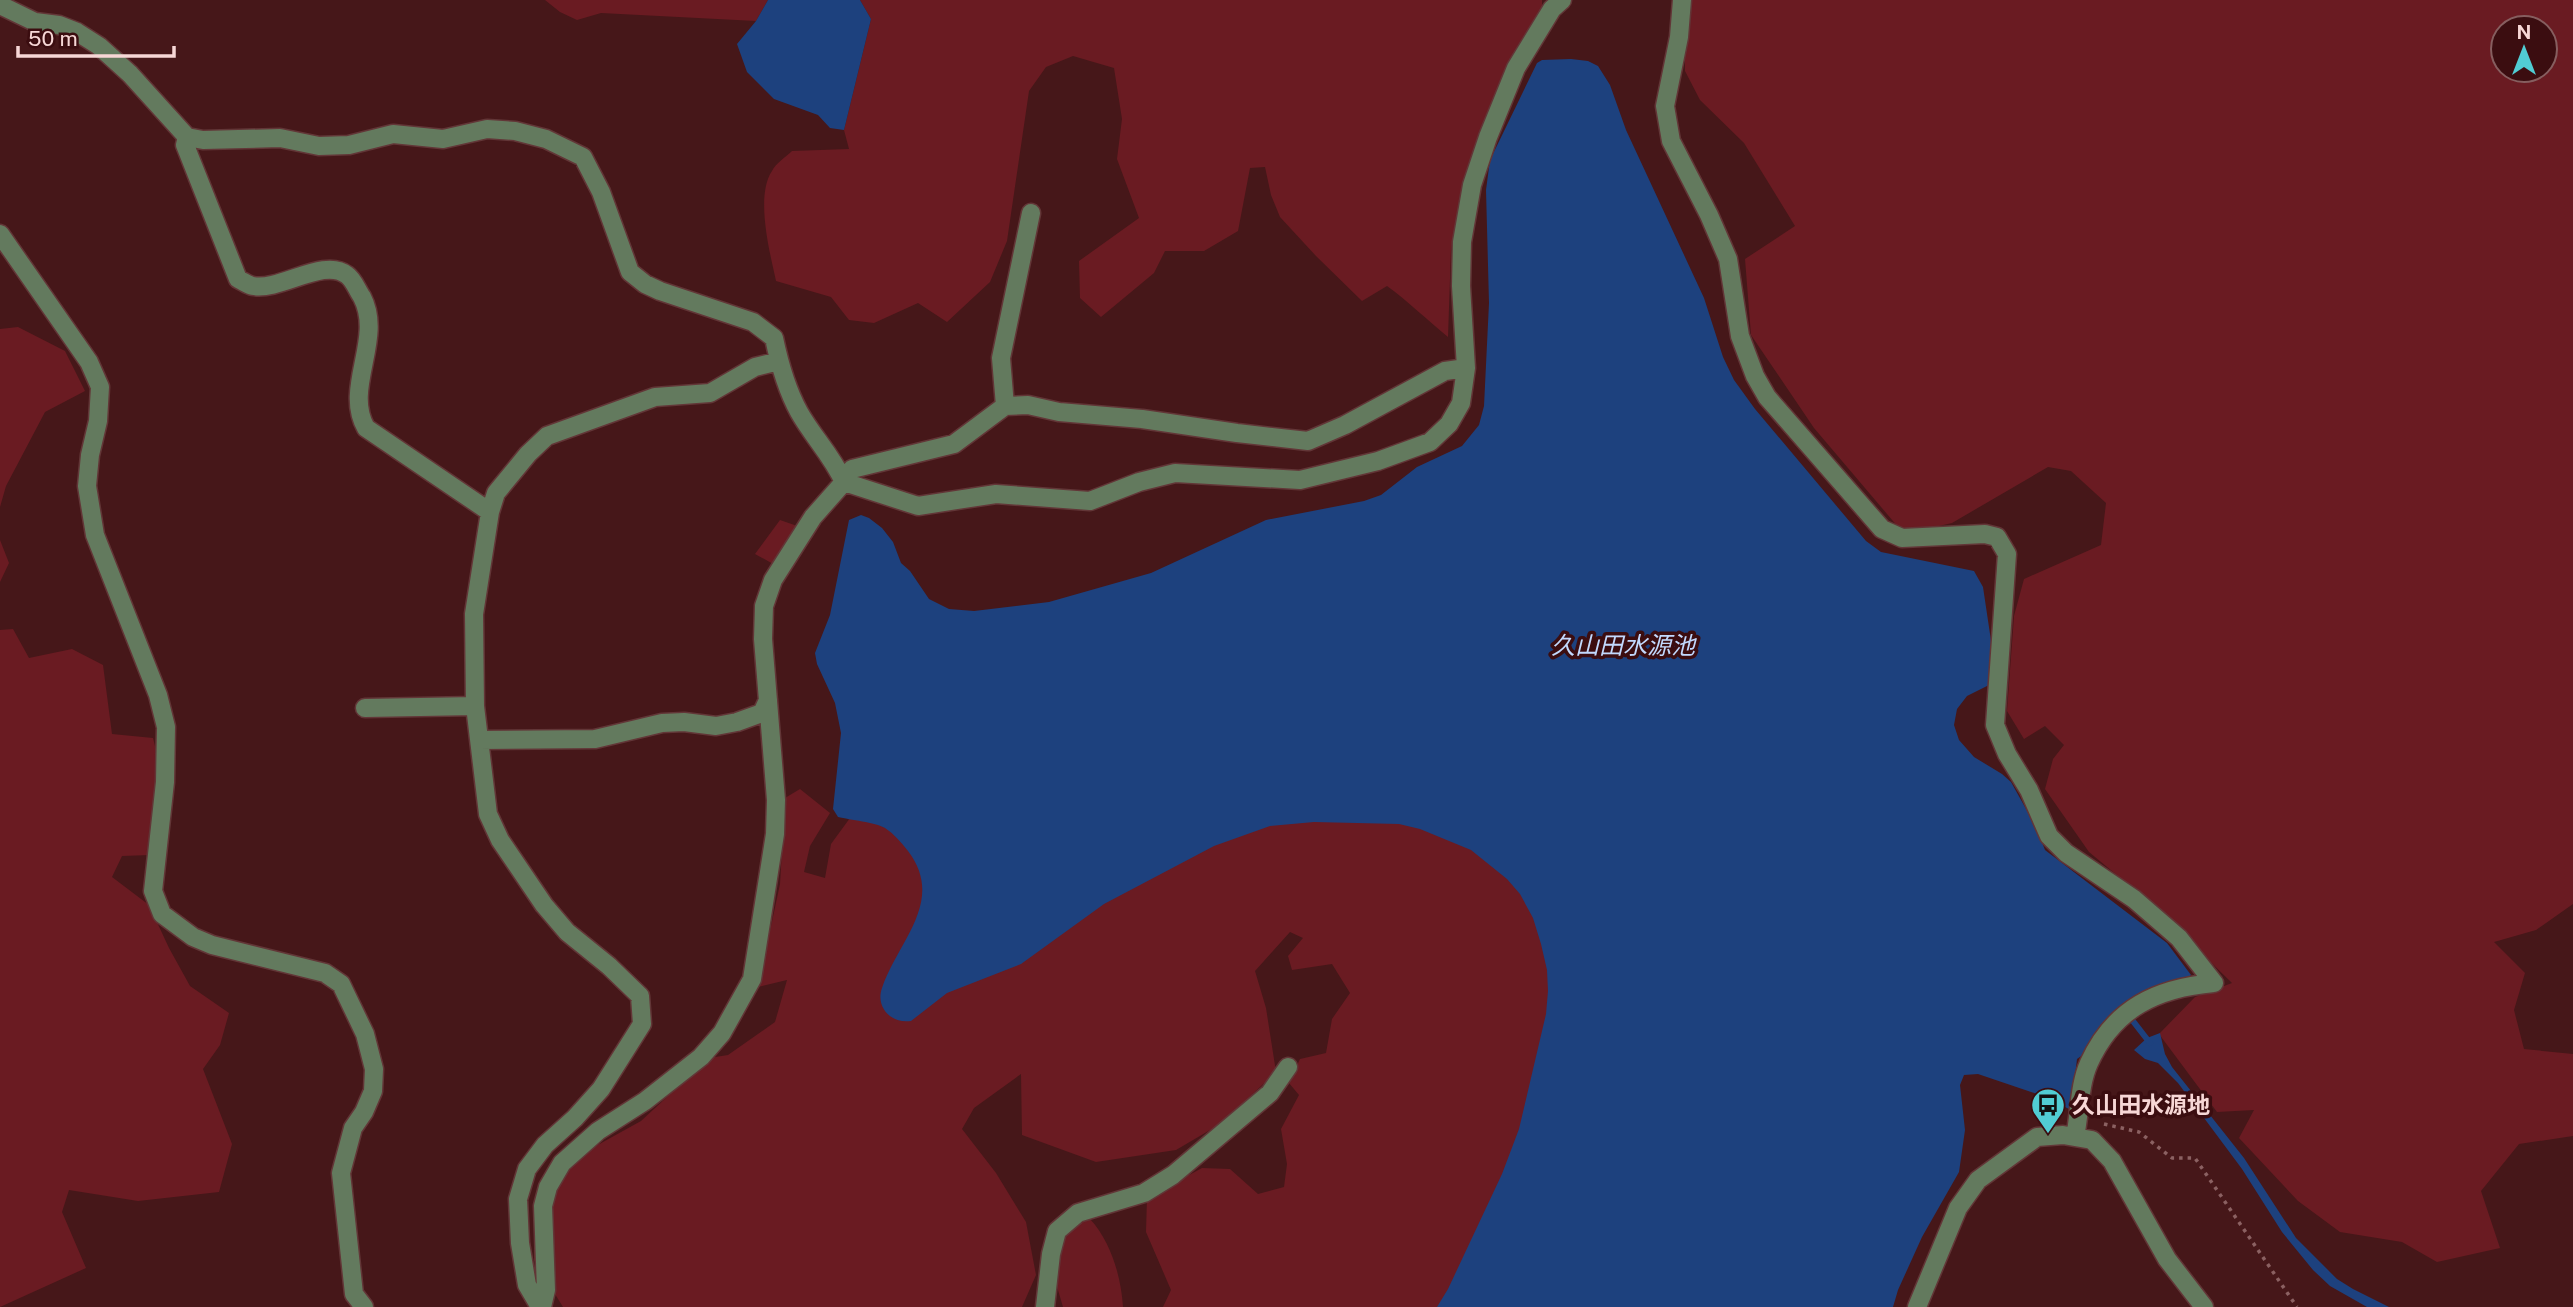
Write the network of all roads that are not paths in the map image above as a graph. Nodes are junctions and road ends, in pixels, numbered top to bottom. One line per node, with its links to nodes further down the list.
1 (1562, 0): 8 (street)
2 (1682, 0): 17 (street)
3 (0, 5): 4 (street)
4 (187, 137): 7 (street); 11 (street)
5 (1031, 213): 9 (street)
6 (0, 234): 18 (street)
7 (779, 361): 10 (street); 11 (street)
8 (1466, 368): 9 (street); 10 (street)
9 (1005, 406): 10 (street)
10 (844, 482): 12 (street)
11 (490, 512): 13 (street)
12 (768, 700): 15 (street); 19 (street)
13 (475, 706): 14 (street); 15 (street)
14 (365, 708)
15 (479, 740): 19 (street)
16 (1288, 1067): 20 (street)
17 (2076, 1137): 21 (street); 22 (street)
18 (355, 1303)
19 (541, 1307)
20 (1045, 1307)
21 (1917, 1307)
22 (2204, 1307)

